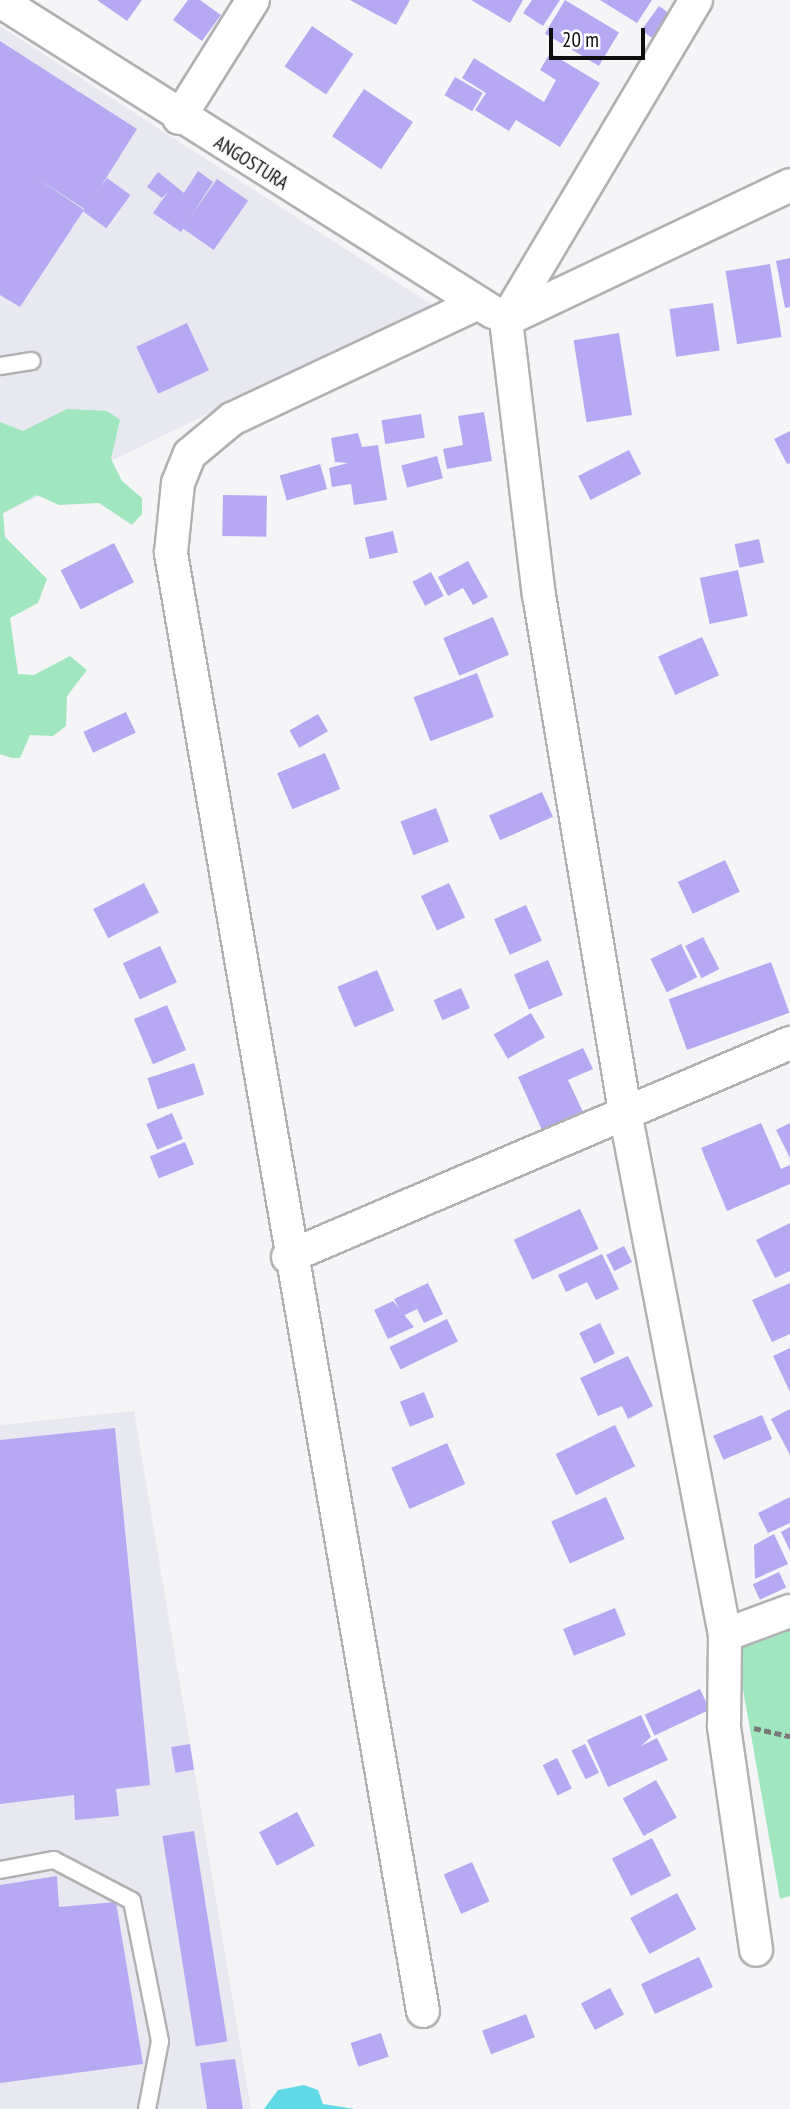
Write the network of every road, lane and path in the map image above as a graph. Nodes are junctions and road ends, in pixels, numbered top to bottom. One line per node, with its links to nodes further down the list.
1 (253, 0): 4 (street)
2 (696, 0): 7 (street)
3 (0, 1): 4 (street, ANGOSTURA)
4 (179, 118): 6 (street, ANGOSTURA)
5 (790, 185): 7 (street)
6 (478, 303): 7 (street, ANGOSTURA); 12 (street)
7 (506, 320): 11 (street)
8 (32, 361): 9 (lane)
9 (0, 366)
10 (790, 1043): 11 (street)
11 (626, 1117): 12 (street); 14 (street)
12 (288, 1257): 17 (street)
13 (790, 1611): 14 (street)
14 (725, 1635): 16 (street)
15 (0, 1870): 18 (lane)
16 (756, 1950)
17 (423, 2011)
18 (147, 2109)

